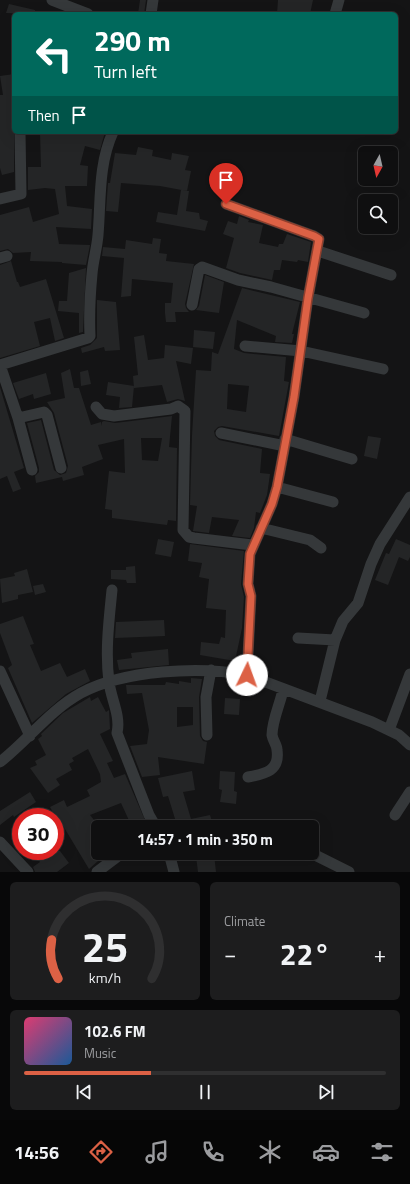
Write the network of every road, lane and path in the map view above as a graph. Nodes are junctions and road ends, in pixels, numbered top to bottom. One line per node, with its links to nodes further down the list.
1 (52, 0): 4 (street)
2 (153, 0): 5 (street)
3 (339, 0): 6 (street)
4 (83, 12)
5 (151, 12)
6 (336, 12)
7 (20, 134): 9 (street)
8 (111, 134): 18 (street)
9 (0, 199)
10 (226, 204): 11 (street)
11 (318, 251): 12 (street); 13 (street)
12 (392, 275)
13 (308, 298): 14 (street); 15 (street); 17 (street)
14 (192, 306)
15 (364, 313)
16 (245, 346): 17 (street)
17 (300, 351): 19 (street); 23 (street)
18 (0, 365): 21 (street)
19 (383, 369)
20 (96, 407): 31 (street)
21 (18, 418): 25 (street); 26 (street)
22 (221, 433): 23 (street)
23 (285, 443): 24 (street); 27 (street)
24 (352, 459)
25 (61, 468)
26 (32, 470)
27 (277, 487): 29 (street); 30 (street)
28 (410, 497): 35 (street)
29 (333, 502)
30 (261, 528): 31 (street); 32 (street)
31 (252, 545): 39 (street)
32 (321, 548)
33 (112, 590): 40 (street)
34 (298, 638): 35 (street)
35 (335, 640): 42 (street)
36 (210, 670): 39 (street); 40 (street); 44 (street)
37 (0, 671): 45 (street)
38 (410, 674): 43 (street)
39 (247, 675): 41 (street)
40 (109, 682): 45 (street); 51 (street)
41 (283, 690): 42 (street); 48 (street)
42 (320, 701): 43 (street)
43 (389, 730): 46 (street)
44 (207, 735)
45 (30, 736): 47 (street)
46 (410, 745)
47 (0, 762)
48 (248, 777)
49 (410, 792): 50 (street)
50 (395, 815)
51 (152, 820)
52 (0, 842): 56 (street)
53 (319, 857): 59 (street)
54 (113, 860): 57 (street)
55 (171, 860): 58 (street)
56 (28, 872)
57 (97, 872)
58 (174, 872)
59 (349, 872)

